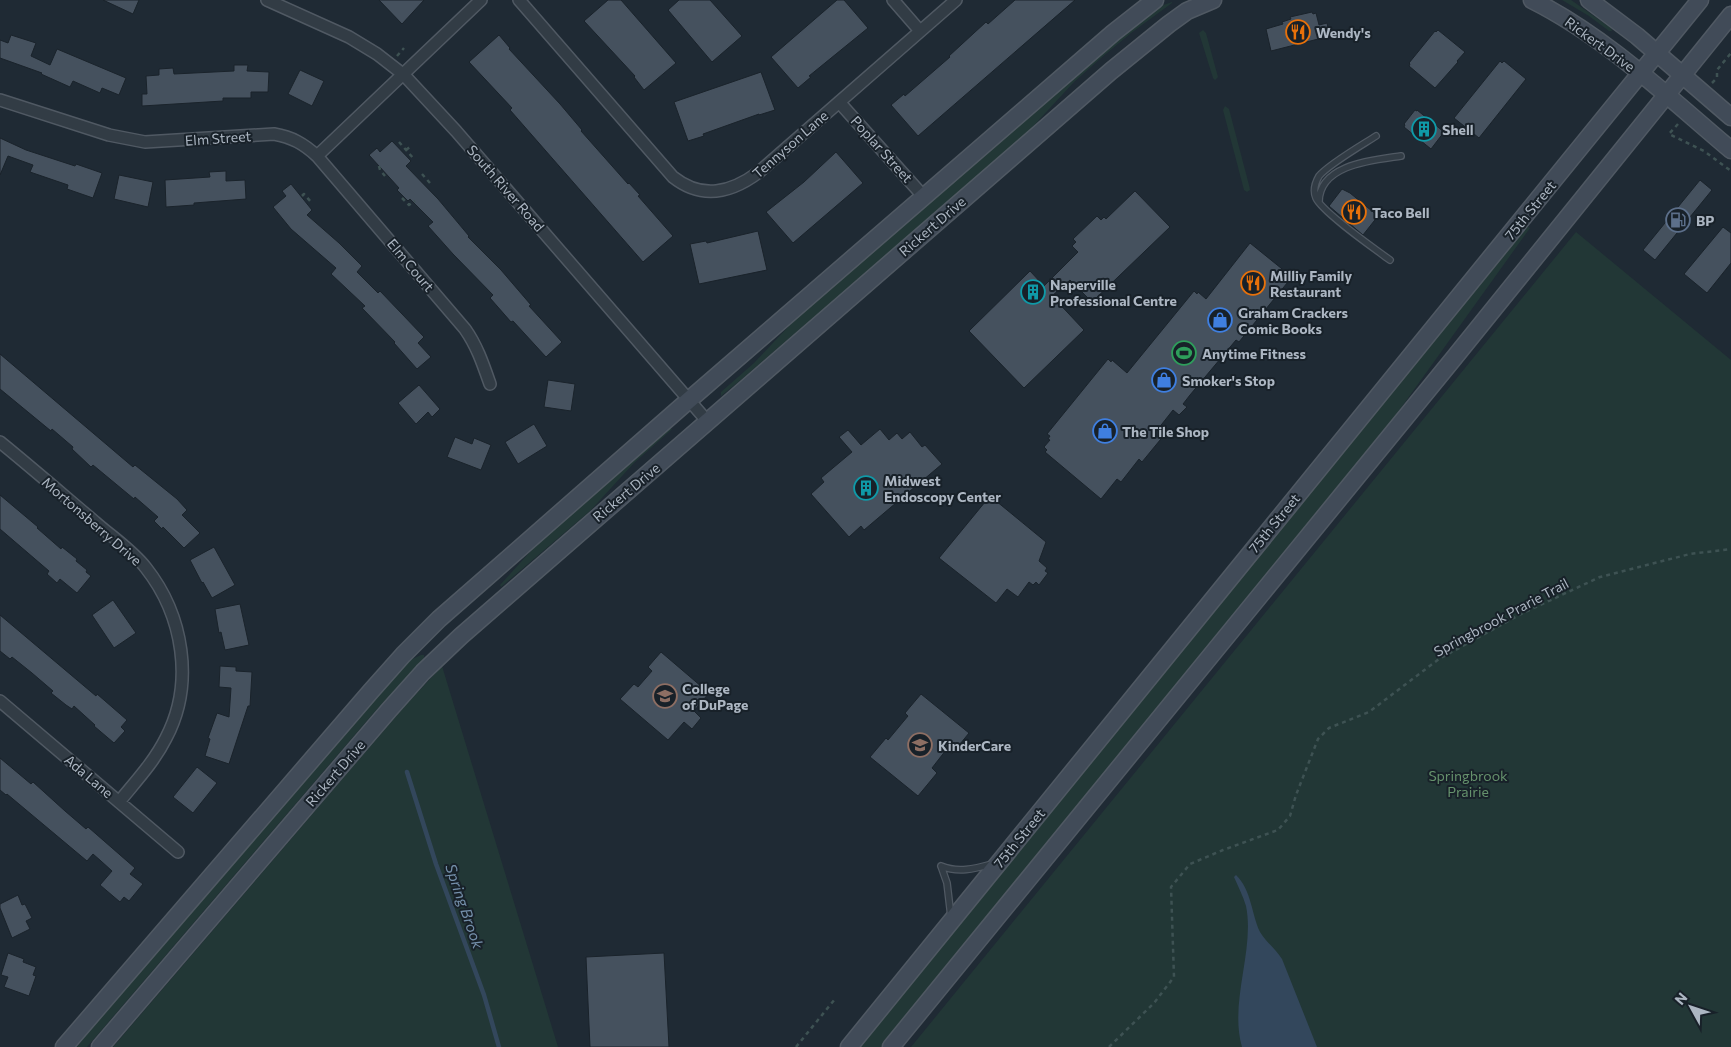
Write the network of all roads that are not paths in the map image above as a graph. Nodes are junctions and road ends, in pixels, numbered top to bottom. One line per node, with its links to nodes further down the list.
1 (267, 0): 16 (street, South River Road)
2 (481, 0): 16 (street)
3 (519, 0): 20 (street, Tennyson Lane)
4 (893, 0): 13 (street)
5 (956, 0): 13 (street, Tennyson Lane)
6 (1155, 0): 26 (street, Rickert Drive)
7 (1213, 0): 11 (street, Rickert Drive)
8 (1532, 0): 15 (street, Rickert Drive)
9 (1588, 0): 14 (street, Rickert Drive)
10 (1700, 0): 14 (street, 75th Street)
11 (1186, 6): 31 (street, Rickert Drive)
12 (1731, 15): 17 (street)
13 (920, 31): 20 (street, Tennyson Lane)
14 (1658, 53): 15 (street, 75th Street); 17 (street, Rickert Drive)
15 (1641, 74): 18 (street, Rickert Drive); 36 (street, 75th Street)
16 (404, 75): 24 (street); 30 (street, South River Road)
17 (1683, 75): 18 (street); 21 (street, Rickert Drive)
18 (1666, 96): 23 (street, Rickert Drive); 41 (street)
19 (0, 100): 24 (street, Elm Street)
20 (839, 102): 26 (street, Poplar Street)
21 (1731, 117)
22 (1376, 136): 27 (lane)
23 (1731, 150)
24 (317, 156): 29 (street, Elm Court)
25 (1401, 156): 27 (lane)
26 (924, 197): 30 (street, Rickert Drive)
27 (1319, 203): 28 (lane)
28 (1390, 260)
29 (490, 384)
30 (689, 400): 31 (street, South River Road); 38 (street, Rickert Drive)
31 (708, 422): 39 (street, Rickert Drive)
32 (0, 442): 34 (street, Mortonsberry Drive)
33 (0, 701): 34 (street, Ada Lane)
34 (119, 802): 35 (street, Ada Lane)
35 (178, 852)
36 (1000, 861): 37 (street, 75th Street); 37 (lane)
37 (951, 921): 40 (street, 75th Street)
38 (64, 1047)
39 (100, 1047)
40 (849, 1047)
41 (892, 1047)

